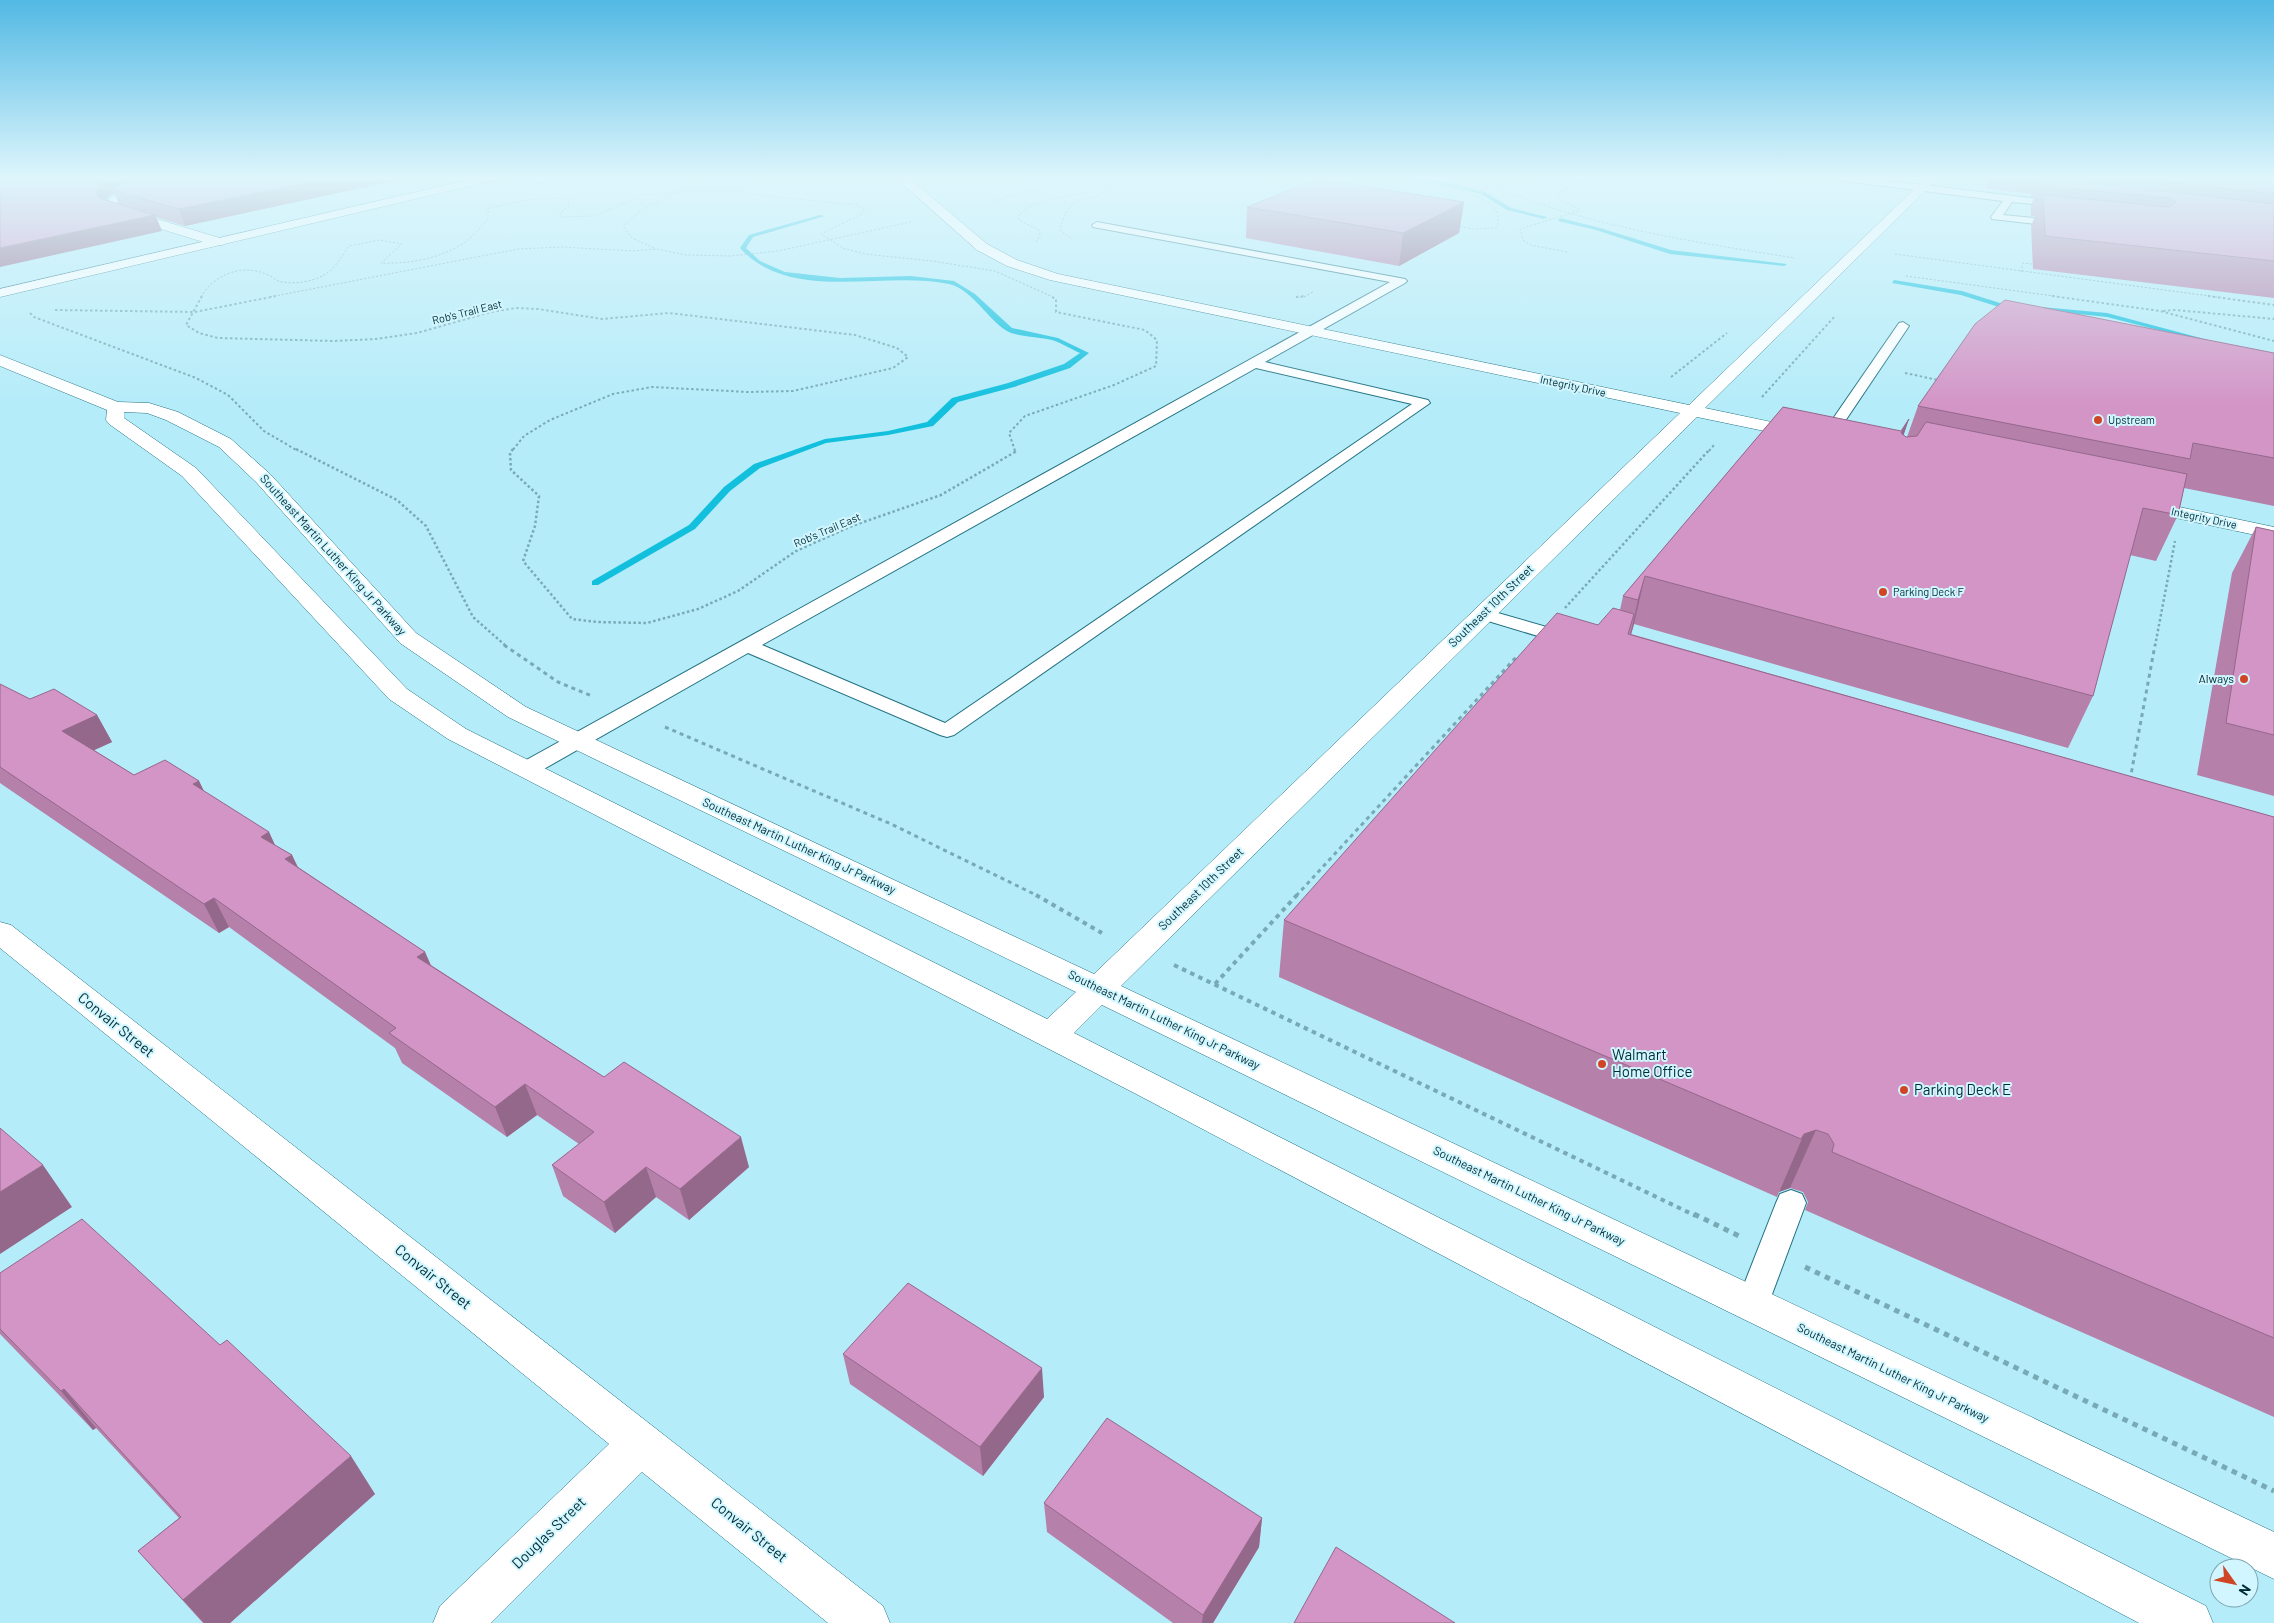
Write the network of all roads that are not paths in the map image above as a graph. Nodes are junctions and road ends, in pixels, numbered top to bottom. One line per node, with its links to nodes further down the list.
1 (172, 253): 5 (street)
2 (993, 253): 7 (street, Integrity Drive)
3 (1248, 253): 7 (lane)
4 (1855, 253): 11 (street, Southeast 10th Street)
5 (0, 293)
6 (1903, 326): 12 (lane)
7 (1310, 332): 9 (lane); 11 (street, Integrity Drive)
8 (0, 360): 10 (street, Southeast Martin Luther King Jr Parkway)
9 (1253, 363): 18 (lane); 18 (lane)
10 (116, 407): 19 (street, Southeast Martin Luther King Jr Parkway); 20 (street)
11 (1692, 412): 12 (street, Integrity Drive); 16 (street, Southeast 10th Street)
12 (1826, 439): 13 (street, Integrity Drive)
13 (1844, 443)
14 (2120, 501): 15 (street, Integrity Drive)
15 (2274, 533)
16 (1484, 614): 17 (lane); 22 (street, Southeast 10th Street)
17 (1589, 645)
18 (747, 646): 19 (lane)
19 (578, 741): 20 (lane); 22 (street, Southeast Martin Luther King Jr Parkway)
20 (526, 770): 23 (street)
21 (0, 932): 26 (street, Convair Street)
22 (1099, 989): 23 (street, Southeast 10th Street); 25 (street, Southeast Martin Luther King Jr Parkway)
23 (1050, 1036): 30 (street)
24 (1791, 1204): 25 (lane)
25 (1752, 1305): 27 (street, Southeast Martin Luther King Jr Parkway)
26 (641, 1443): 28 (street, Douglas Street); 29 (street, Convair Street)
27 (2274, 1556)
28 (457, 1623)
29 (866, 1623)
30 (2189, 1623)

